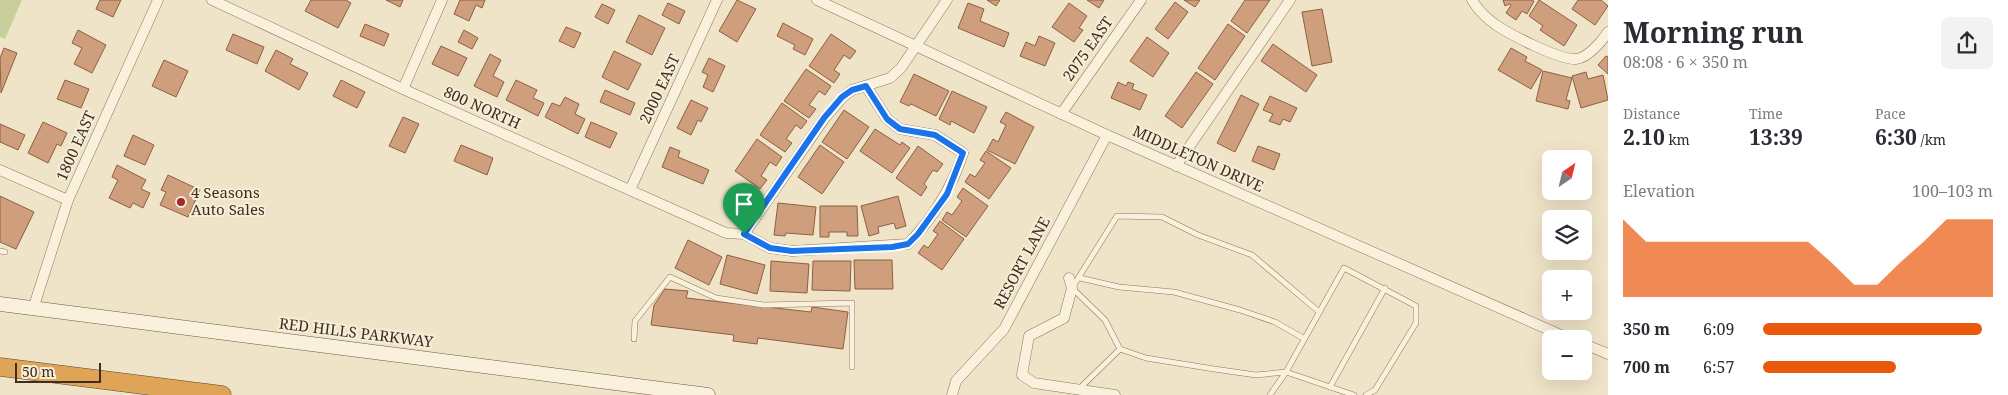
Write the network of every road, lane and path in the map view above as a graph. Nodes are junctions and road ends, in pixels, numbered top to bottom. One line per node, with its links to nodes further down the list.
1 (158, 0): 19 (street, 1800 EAST)
2 (212, 0): 13 (street, 800 NORTH)
3 (442, 0): 13 (street)
4 (717, 0): 18 (street, 2000 EAST)
5 (817, 0): 11 (street, MIDDLETON DRIVE)
6 (947, 0): 11 (street)
7 (1141, 0): 14 (street, 2075 EAST)
8 (1290, 0): 16 (street)
9 (1472, 0): 10 (street)
10 (1608, 32)
11 (915, 47): 12 (street); 14 (street, MIDDLETON DRIVE)
12 (866, 86): 20 (street); 20 (street, 800 NORTH)
13 (403, 89): 18 (street, 800 NORTH)
14 (1061, 114): 15 (street, MIDDLETON DRIVE)
15 (1107, 136): 16 (street, MIDDLETON DRIVE); 40 (street, RESORT LANE)
16 (1176, 166): 27 (street, MIDDLETON DRIVE)
17 (0, 170): 19 (street)
18 (630, 190): 20 (street, 800 NORTH)
19 (68, 200): 25 (street, 1800 EAST)
20 (744, 234)
21 (1080, 278): 22 (lane); 26 (lane); 28 (lane)
22 (1071, 283): 31 (lane); 37 (street)
23 (1384, 288): 26 (lane); 36 (lane); 44 (lane)
24 (0, 304): 25 (main road, RED HILLS PARKWAY)
25 (33, 309): 39 (main road, RED HILLS PARKWAY)
26 (1318, 311): 28 (lane)
27 (1550, 330)
28 (1304, 338): 35 (lane)
29 (634, 339): 34 (lane)
30 (1592, 347): 32 (street)
31 (1120, 349): 35 (lane); 37 (lane)
32 (1608, 354)
33 (0, 367): 38 (highway)
34 (852, 367)
35 (1286, 372): 36 (lane); 42 (lane)
36 (1330, 387): 43 (lane)
37 (1078, 389): 41 (street)
38 (222, 395)
39 (708, 395)
40 (952, 395)
41 (1115, 395)
42 (1270, 395)
43 (1354, 395)
44 (1366, 395)

